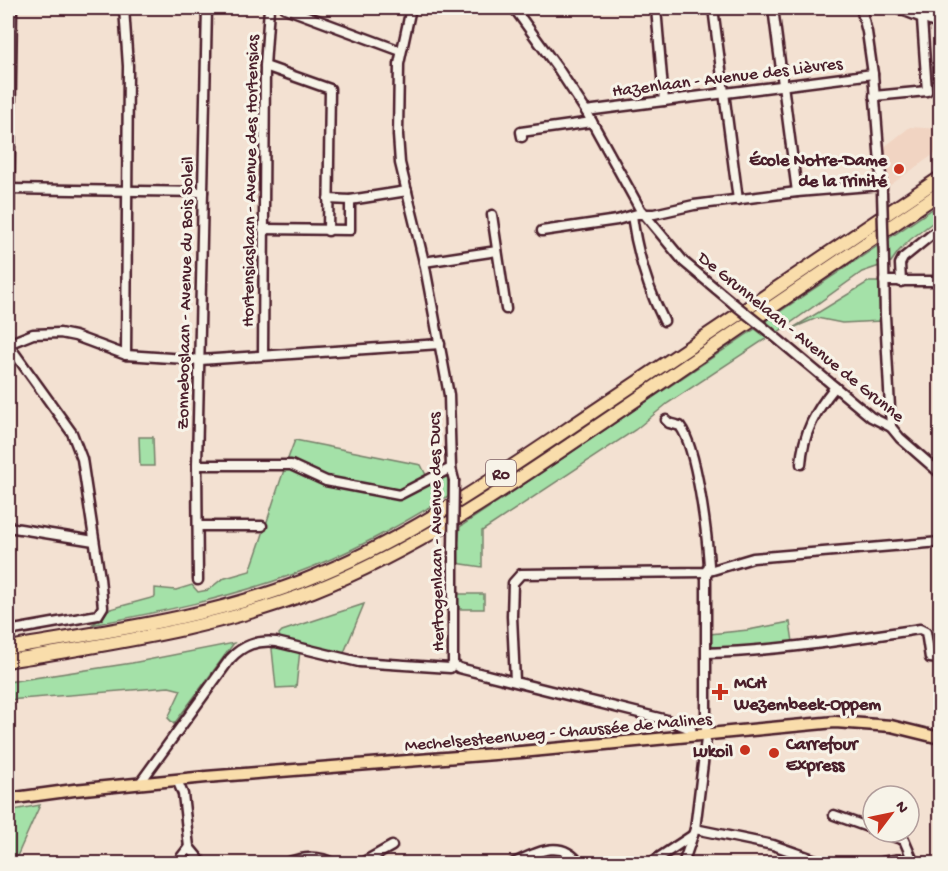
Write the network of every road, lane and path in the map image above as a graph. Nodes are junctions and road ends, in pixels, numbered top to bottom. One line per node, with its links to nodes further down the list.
1 (12, 8): 15 (street)
2 (124, 8): 29 (street)
3 (207, 8): 31 (street, Zonneboslaan - Avenue du Bois Soleil)
4 (269, 8): 17 (street, Hortensiaslaan - Avenue des Hortensias)
5 (285, 8): 16 (street)
6 (411, 8): 16 (street, Hertogenlaan - Avenue des Ducs)
7 (514, 8): 23 (street, De Grunnelaan - Avenue de Grunne)
8 (656, 8): 22 (street)
9 (713, 8): 20 (street)
10 (773, 8): 19 (street)
11 (861, 8): 18 (street)
12 (897, 8): 13 (street)
13 (922, 19): 14 (street); 21 (street)
14 (940, 25)
15 (9, 48): 28 (street)
16 (401, 51): 30 (street, Hertogenlaan - Avenue des Ducs)
17 (266, 66): 34 (street); 41 (street, Hortensiaslaan - Avenue des Hortensias)
18 (873, 74): 19 (street, Hazenlaan - Avenue des Lièvres); 21 (street)
19 (782, 86): 20 (street, Hazenlaan - Avenue des Lièvres); 32 (street)
20 (723, 93): 22 (street, Hazenlaan - Avenue des Lièvres); 36 (street)
21 (874, 96): 27 (street)
22 (664, 100): 23 (street, Hazenlaan - Avenue des Lièvres)
23 (586, 111): 24 (street, De Grunnelaan - Avenue de Grunne)
24 (592, 122): 25 (street); 38 (street, De Grunnelaan - Avenue de Grunne)
25 (522, 137)
26 (940, 178): 73 (highway, R0)
27 (881, 188): 32 (street); 46 (street, bridge)
28 (8, 189): 29 (street); 49 (street)
29 (127, 191): 31 (street); 55 (street)
30 (407, 191): 35 (street); 45 (street, Hertogenlaan - Avenue des Ducs)
31 (203, 192): 57 (street, Zonneboslaan - Avenue du Bois Soleil)
32 (797, 192): 36 (street)
33 (940, 193): 76 (highway, R0)
34 (328, 199): 35 (street); 42 (street)
35 (350, 200): 42 (street)
36 (738, 200): 38 (street)
37 (492, 215): 44 (street)
38 (644, 215): 39 (street); 58 (street, De Grunnelaan - Avenue de Grunne, bridge)
39 (633, 216): 43 (street); 51 (street)
40 (940, 228): 48 (street)
41 (263, 229): 42 (street); 56 (street, Hortensiaslaan - Avenue des Hortensias)
42 (328, 231)
43 (542, 231)
44 (497, 251): 45 (street); 50 (street)
45 (424, 262): 54 (street, Hertogenlaan - Avenue des Ducs)
46 (884, 281): 48 (street); 60 (street)
47 (940, 281): 48 (street)
48 (901, 282)
49 (8, 292)
50 (506, 309)
51 (664, 321)
52 (8, 335): 53 (street)
53 (8, 344): 55 (street); 68 (street)
54 (440, 344): 56 (street); 63 (street, Hertogenlaan - Avenue des Ducs)
55 (126, 355): 57 (street)
56 (262, 355): 57 (street)
57 (200, 360): 62 (street, Zonneboslaan - Avenue du Bois Soleil)
58 (835, 387): 60 (street, De Grunnelaan - Avenue de Grunne); 61 (street)
59 (666, 420): 70 (street)
60 (888, 425): 64 (street, De Grunnelaan - Avenue de Grunne)
61 (801, 464)
62 (197, 465): 63 (street); 65 (street, Zonneboslaan - Avenue du Bois Soleil)
63 (451, 468): 77 (street, Hertogenlaan - Avenue des Ducs, bridge)
64 (940, 473)
65 (198, 526): 66 (street); 71 (street, Zonneboslaan - Avenue du Bois Soleil)
66 (262, 526)
67 (8, 527): 68 (street)
68 (94, 541): 72 (street)
69 (940, 542): 70 (street)
70 (706, 572): 74 (street); 78 (street)
71 (198, 580)
72 (8, 631)
73 (8, 648)
74 (707, 653): 75 (street); 79 (street)
75 (940, 659)
76 (8, 661)
77 (453, 664): 78 (street, Hertogenlaan - Avenue des Ducs); 83 (street)
78 (515, 681): 80 (street, Hertogenlaan - Avenue des Ducs)
79 (706, 734): 80 (main road, Mechelsesteenweg - Chaussée de Malines); 81 (main road, Mechelsesteenweg - Chaussée de Malines); 87 (street)
80 (693, 735): 82 (main road, Mechelsesteenweg - Chaussée de Malines)
81 (940, 738)
82 (182, 779): 83 (main road, Mechelsesteenweg - Chaussée de Malines); 90 (street)
83 (140, 783): 84 (main road, Mechelsesteenweg - Chaussée de Malines)
84 (8, 799)
85 (834, 815): 86 (street)
86 (861, 825)
87 (694, 832): 99 (street); 100 (street); 101 (street)
88 (906, 844): 91 (street)
89 (392, 846): 96 (street)
90 (189, 847): 92 (street); 93 (street)
91 (914, 862): 102 (street)
92 (176, 864)
93 (203, 864)
94 (284, 864): 95 (street)
95 (334, 864)
96 (360, 864)
97 (512, 864): 98 (street)
98 (580, 864)
99 (649, 864)
100 (683, 864)
101 (827, 864)
102 (874, 864)

